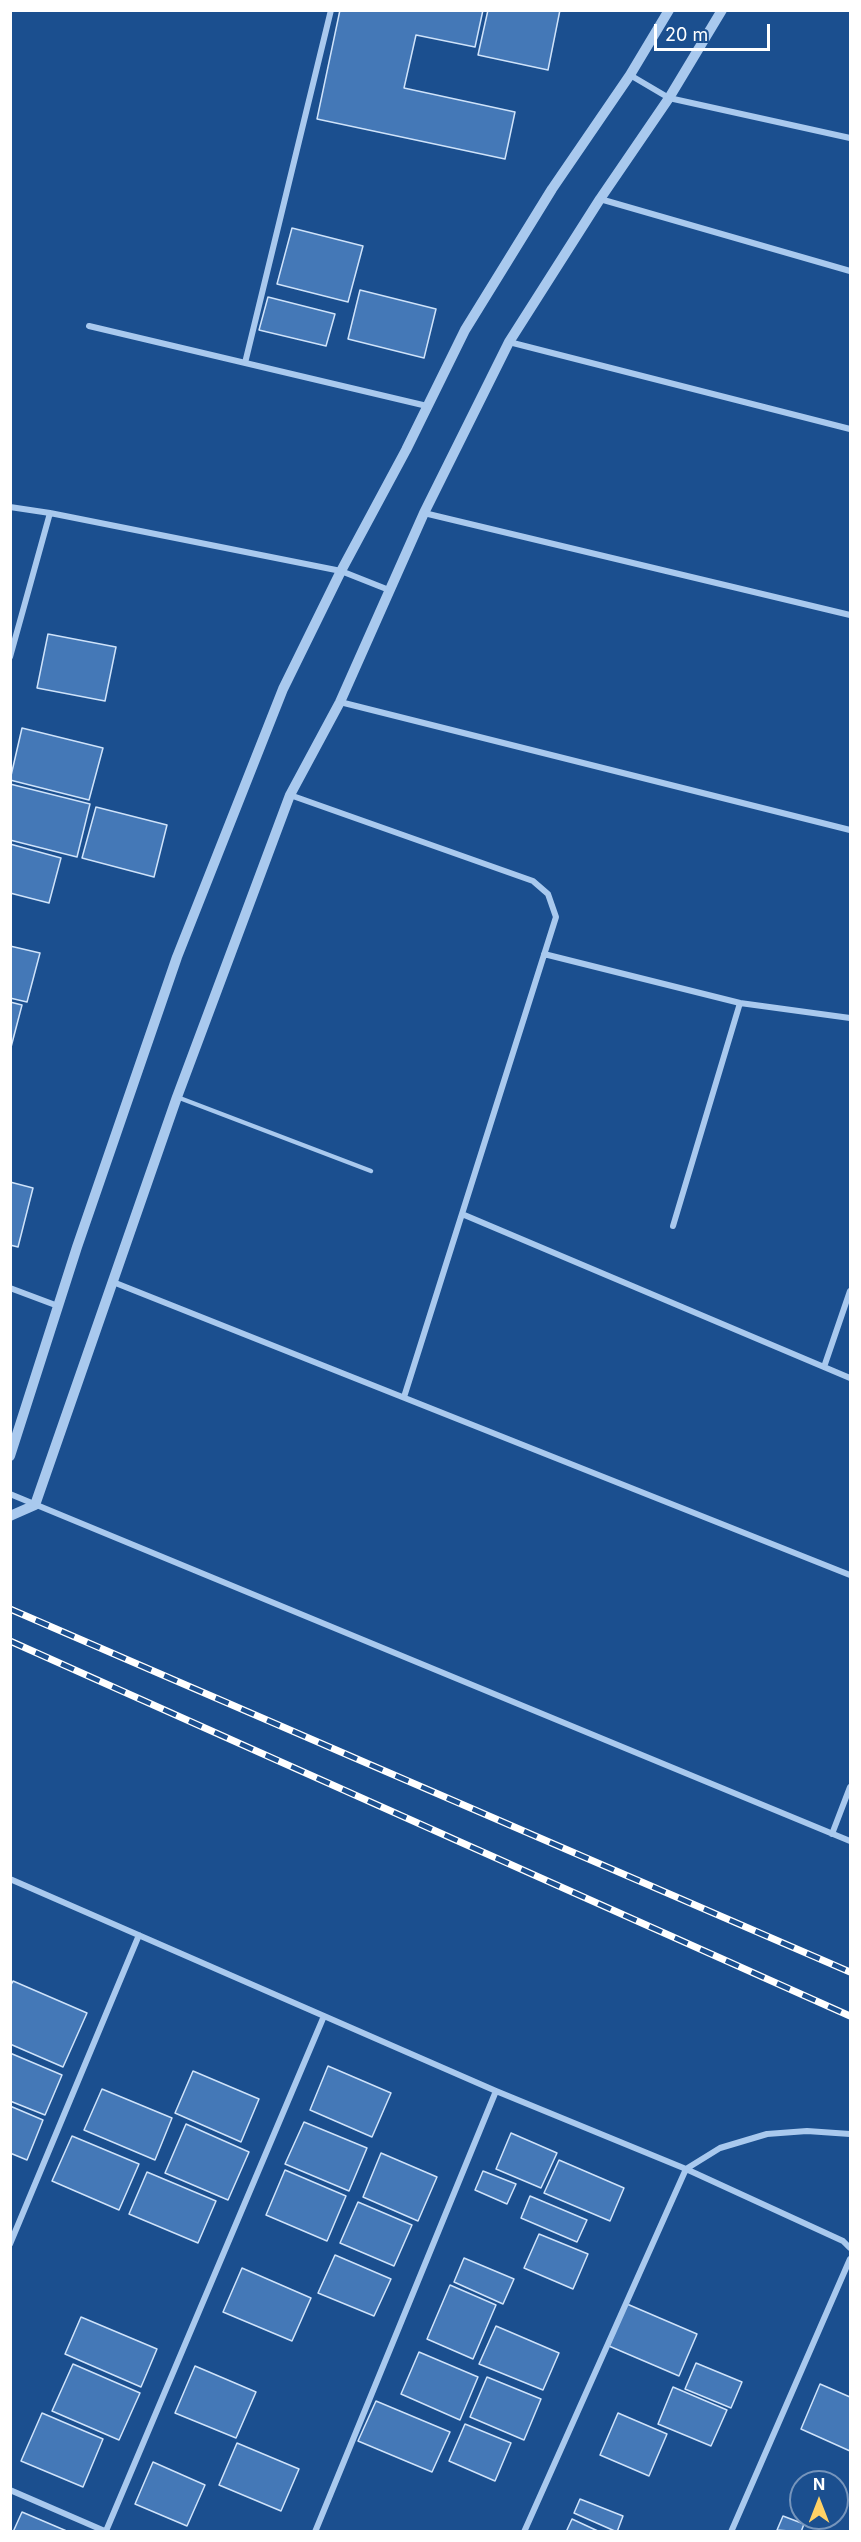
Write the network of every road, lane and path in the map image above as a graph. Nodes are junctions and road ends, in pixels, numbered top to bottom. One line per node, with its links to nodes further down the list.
1 (331, 10): 11 (street)
2 (669, 10): 4 (street)
3 (722, 10): 5 (street)
4 (630, 75): 5 (street); 12 (street)
5 (669, 98): 6 (street); 7 (street)
6 (850, 138)
7 (600, 199): 8 (street); 10 (street)
8 (850, 271)
9 (89, 326): 11 (street)
10 (509, 342): 13 (street); 16 (street)
11 (245, 363): 12 (street)
12 (427, 406): 17 (street)
13 (850, 429)
14 (10, 507): 15 (street)
15 (50, 513): 17 (street); 20 (street)
16 (424, 513): 18 (street); 19 (street)
17 (341, 571): 18 (street); 34 (street)
18 (389, 590): 21 (street)
19 (850, 615)
20 (10, 657)
21 (340, 702): 22 (street); 23 (street)
22 (291, 795): 24 (street); 27 (street)
23 (850, 830)
24 (544, 954): 25 (street); 29 (street)
25 (740, 1003): 26 (street); 30 (street)
26 (850, 1018)
27 (177, 1097): 28 (lane); 31 (street)
28 (371, 1171)
29 (462, 1214): 35 (street); 37 (street)
30 (673, 1226)
31 (113, 1282): 37 (street); 40 (street)
32 (10, 1288): 34 (street)
33 (850, 1291): 35 (street)
34 (58, 1306): 38 (street)
35 (824, 1367): 36 (street)
36 (850, 1378)
37 (404, 1397): 42 (street)
38 (10, 1456)
39 (10, 1494): 40 (street)
40 (35, 1505): 41 (street); 44 (street)
41 (10, 1516)
42 (850, 1575)
43 (850, 1788): 44 (street)
44 (832, 1834): 45 (street)
45 (850, 1842)
46 (10, 1879): 47 (street)
47 (139, 1935): 48 (street); 52 (street)
48 (324, 2016): 49 (street); 56 (street)
49 (496, 2091): 51 (street); 57 (street)
50 (850, 2134): 51 (street)
51 (686, 2169): 53 (street); 58 (street)
52 (10, 2244)
53 (850, 2248)
54 (850, 2259): 59 (street)
55 (10, 2490): 56 (street)
56 (106, 2531)
57 (315, 2532)
58 (524, 2532)
59 (731, 2532)

